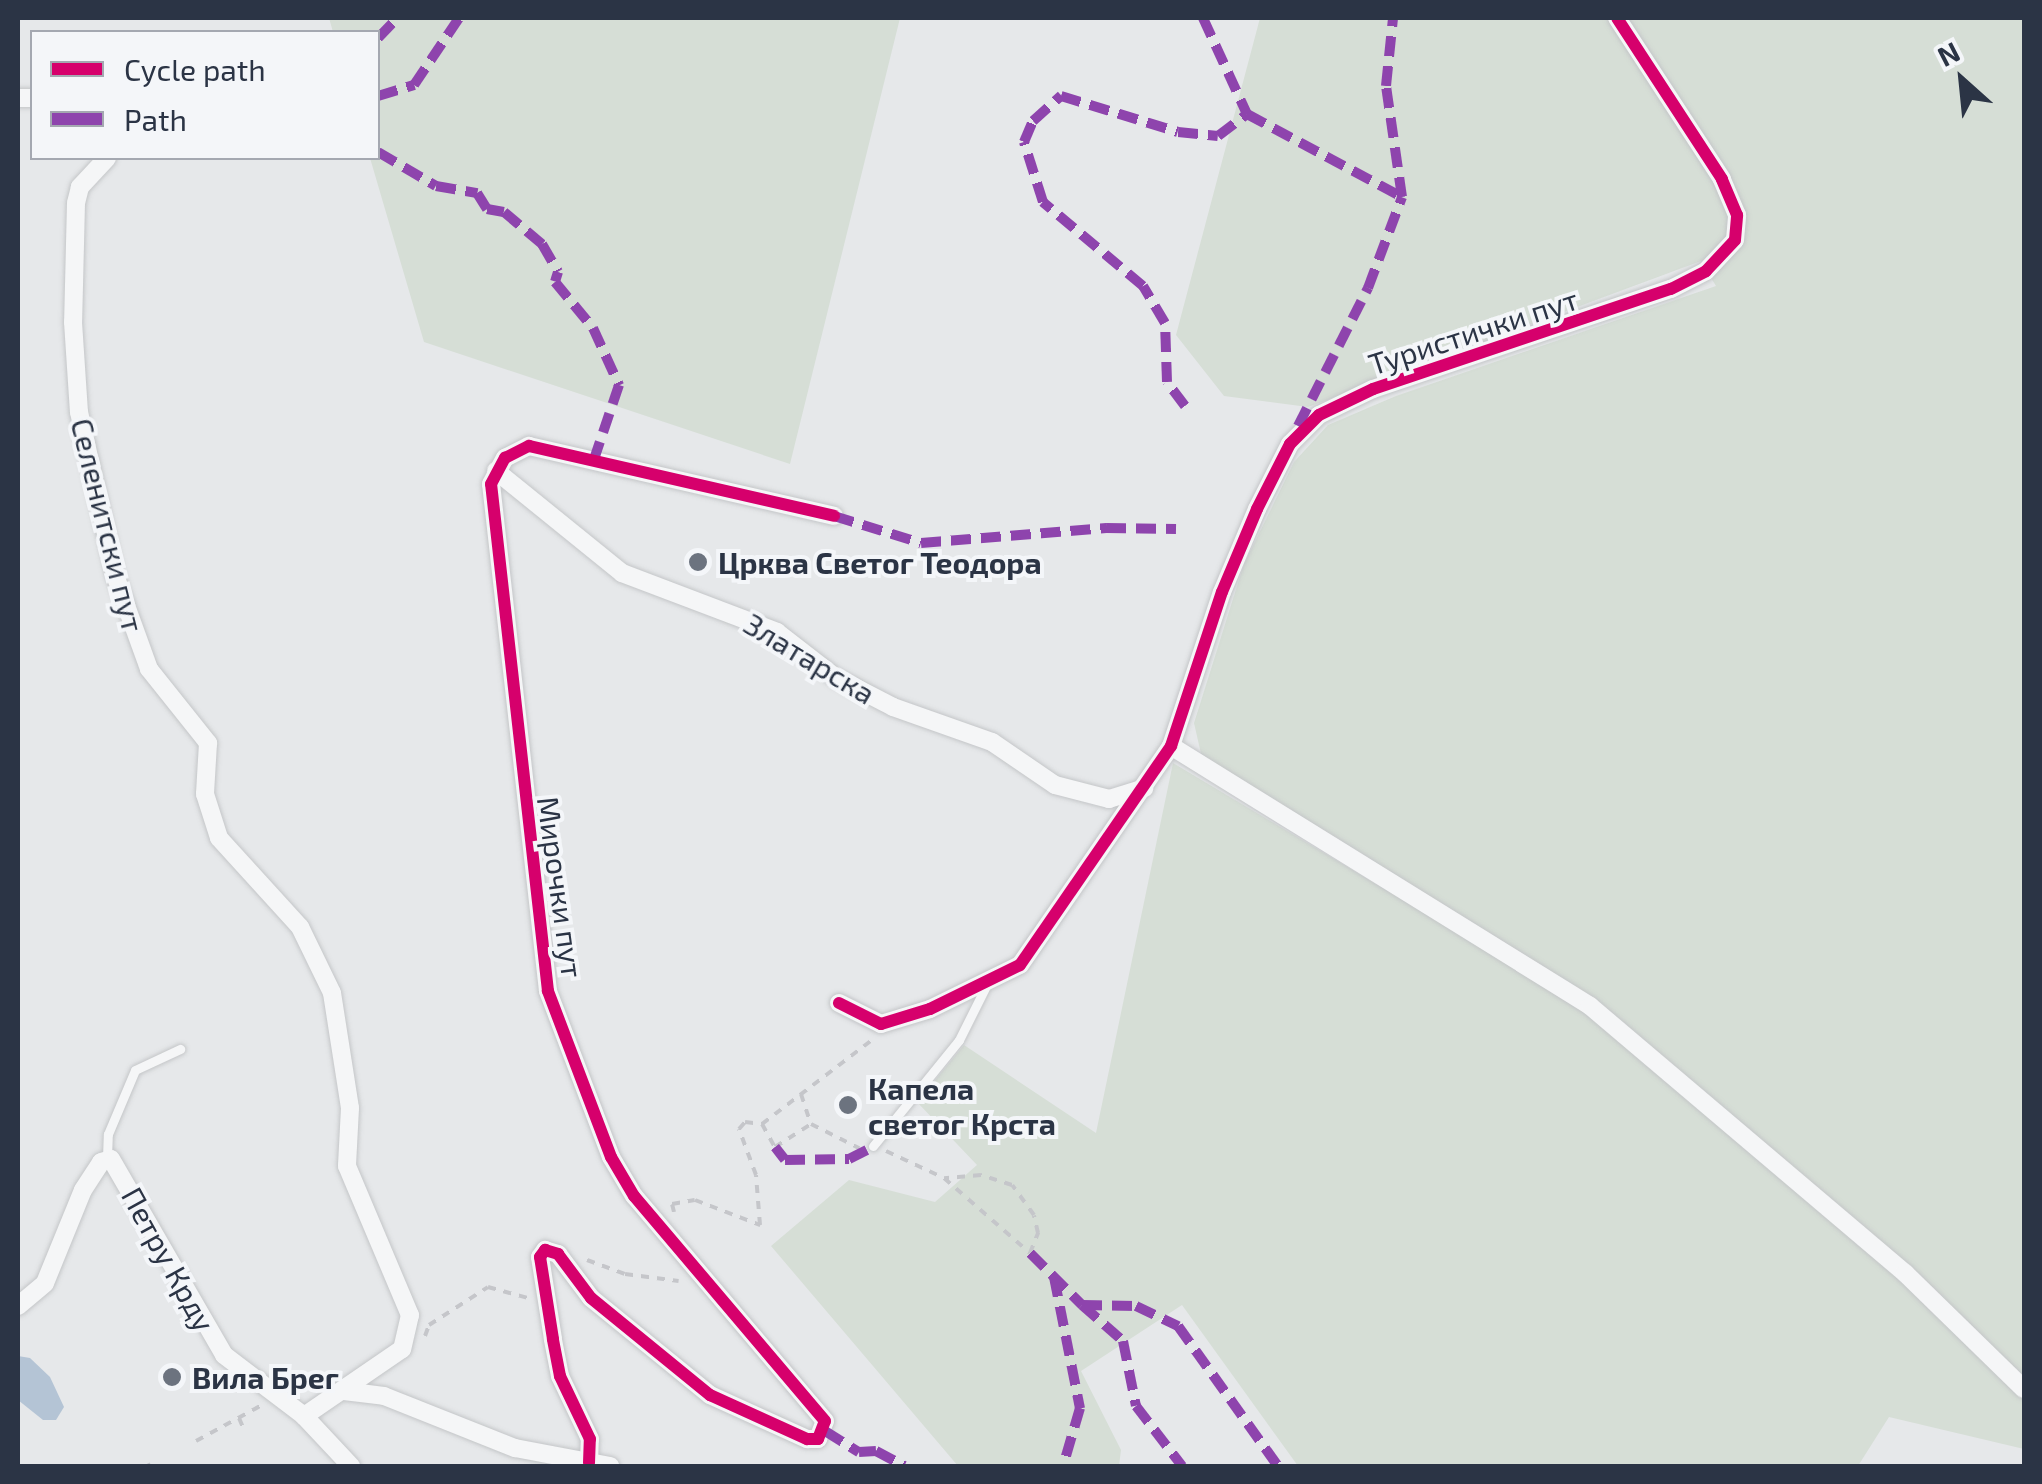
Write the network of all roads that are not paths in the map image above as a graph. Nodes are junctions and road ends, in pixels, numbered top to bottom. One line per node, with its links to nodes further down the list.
1 (1617, 18): 5 (street, Туристички пут)
2 (105, 160): 14 (street, Селенитски пут)
3 (496, 471): 4 (street); 6 (street, Златарска); 16 (street, Мирочки пут)
4 (834, 516)
5 (1171, 746): 6 (street); 13 (street)
6 (1144, 788): 7 (street)
7 (989, 981): 8 (street); 10 (lane)
8 (840, 1003)
9 (180, 1049): 11 (lane)
10 (870, 1148)
11 (107, 1158): 12 (street, Петру Крду); 15 (street, Петру Крду)
12 (18, 1306)
13 (2024, 1389)
14 (344, 1391): 15 (street); 16 (street)
15 (304, 1416): 17 (street, Петру Крду)
16 (590, 1464): 18 (street)
17 (351, 1466)
18 (610, 1466)

